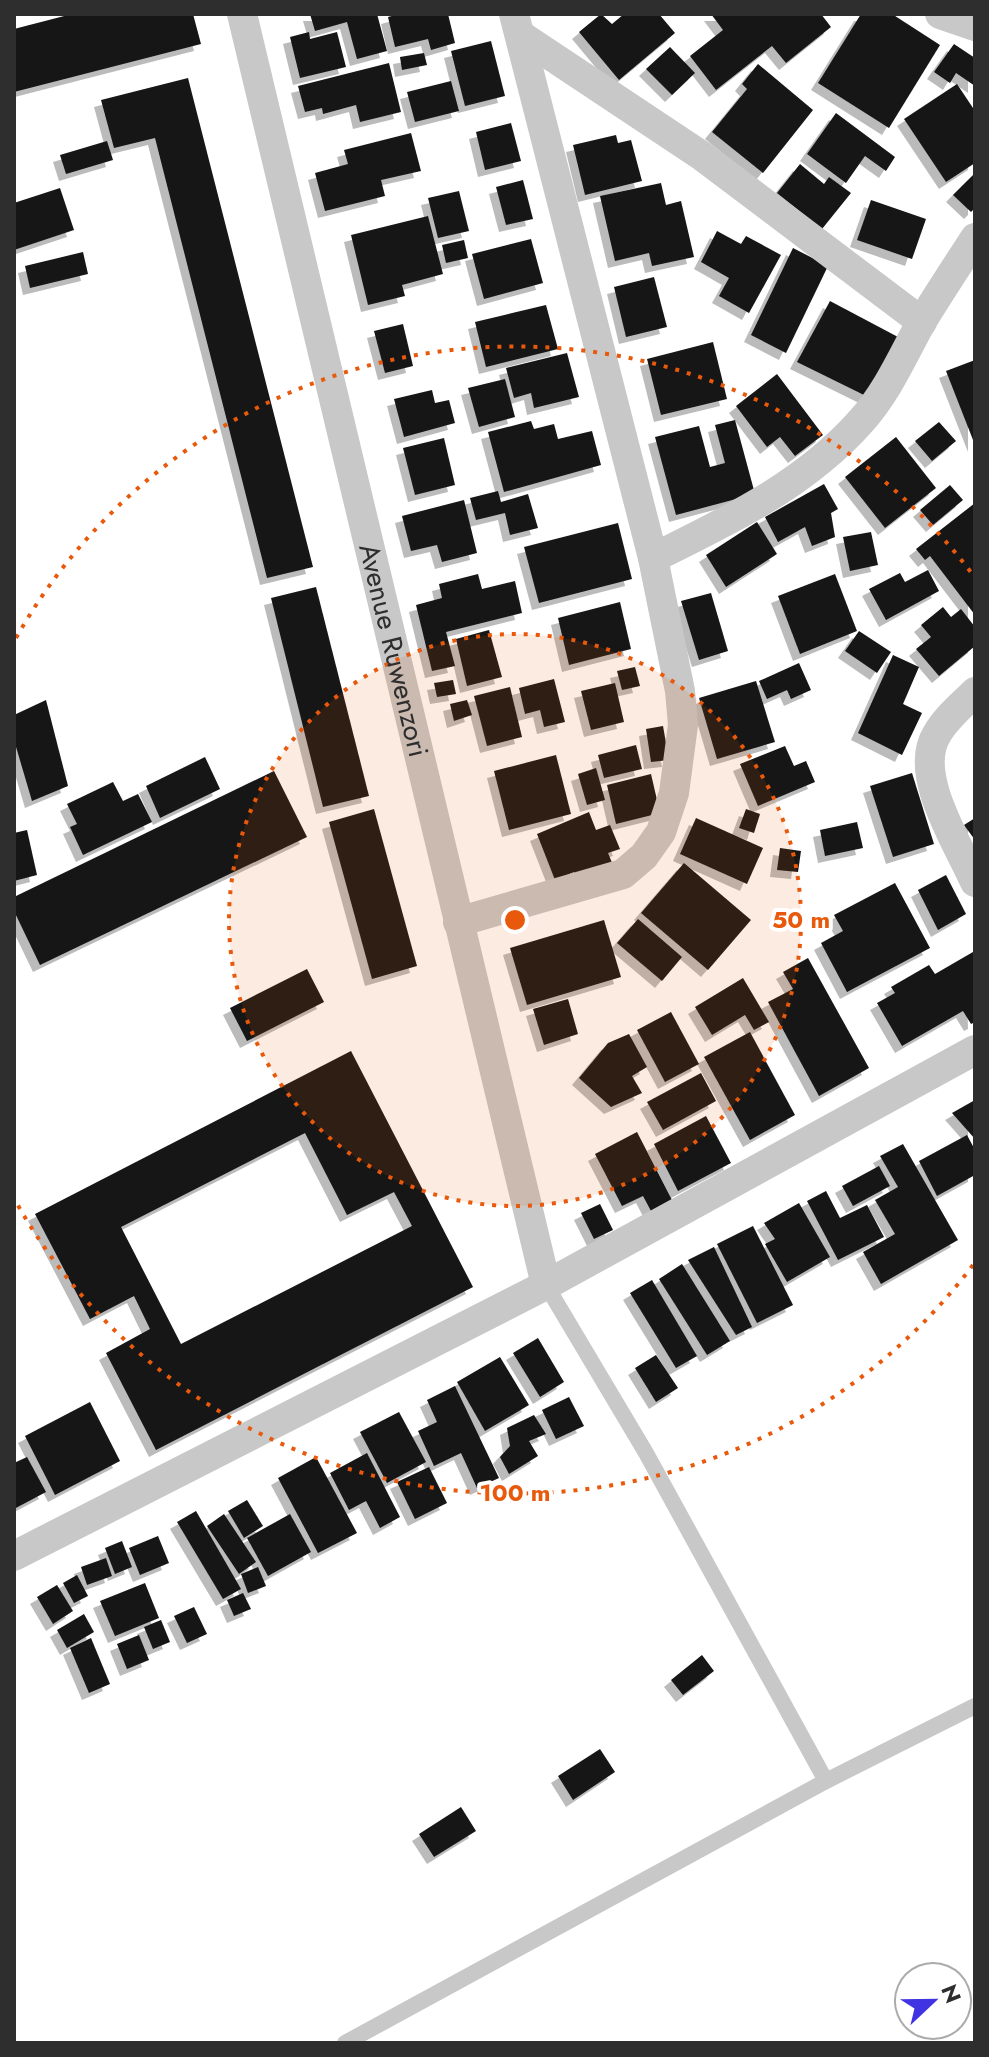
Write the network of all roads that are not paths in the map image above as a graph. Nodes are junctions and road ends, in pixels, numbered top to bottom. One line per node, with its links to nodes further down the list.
1 (242, 14): 10 (street, Avenue Ruwenzori)
2 (940, 14): 4 (street)
3 (518, 26): 6 (street); 7 (street)
4 (975, 26)
5 (975, 238): 6 (street)
6 (922, 322): 7 (street)
7 (653, 558): 10 (street)
8 (975, 692): 9 (street)
9 (975, 882)
10 (458, 922): 12 (street, Avenue Ruwenzori)
11 (975, 1050): 12 (street)
12 (546, 1285): 13 (street); 15 (lane)
13 (14, 1556)
14 (975, 1706): 15 (lane)
15 (826, 1781): 16 (lane)
16 (345, 2043)

